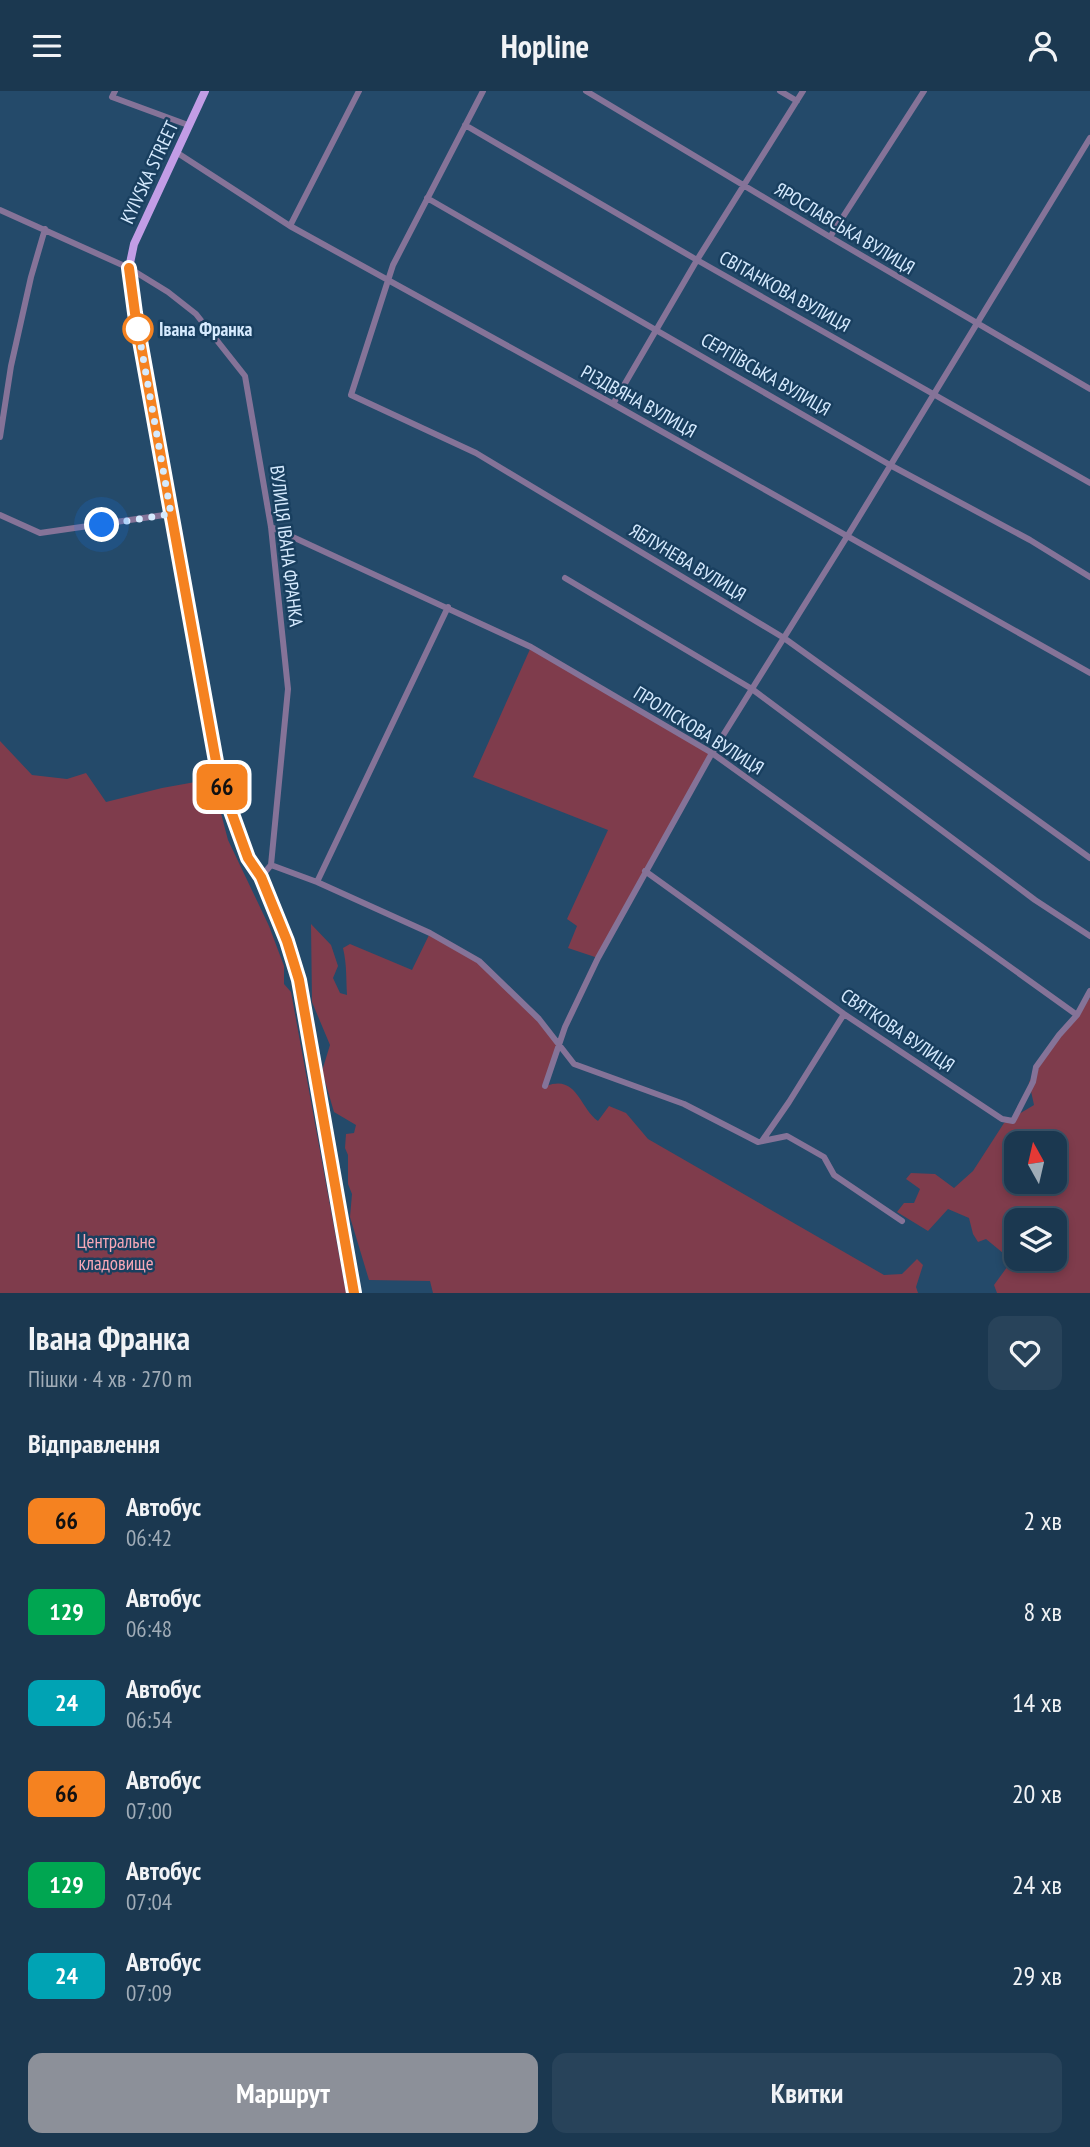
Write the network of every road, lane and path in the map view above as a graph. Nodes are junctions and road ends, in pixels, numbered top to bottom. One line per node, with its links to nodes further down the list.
1 (115, 91): 10 (street)
2 (205, 91): 10 (main road, KYIVSKA STREET)
3 (359, 91): 17 (street)
4 (483, 91): 11 (street)
5 (587, 91): 14 (street, ЯРОСЛАВСЬКА ВУЛИЦЯ)
6 (780, 91): 9 (street)
7 (803, 91): 9 (street)
8 (924, 91): 19 (street)
9 (797, 101): 14 (street)
10 (188, 125): 13 (main road, KYIVSKA STREET)
11 (466, 125): 15 (street); 20 (street, СВІТАНКОВА ВУЛИЦЯ)
12 (1090, 138): 23 (street)
13 (176, 152): 17 (street, РІЗДВЯНА ВУЛИЦЯ); 21 (main road, KYIVSKA STREET)
14 (742, 185): 19 (street, ЯРОСЛАВСЬКА ВУЛИЦЯ); 20 (street)
15 (427, 198): 22 (street); 24 (street, СЕРГІЇВСЬКА ВУЛИЦЯ)
16 (0, 210): 18 (street, ВУЛИЦЯ ІВАНА ФРАНКА)
17 (290, 226): 22 (street, РІЗДВЯНА ВУЛИЦЯ)
18 (45, 229): 21 (street, ВУЛИЦЯ ІВАНА ФРАНКА); 28 (street)
19 (830, 237): 23 (street, ЯРОСЛАВСЬКА ВУЛИЦЯ)
20 (697, 260): 24 (street); 26 (street, СВІТАНКОВА ВУЛИЦЯ)
21 (129, 268): 31 (main road); 33 (street, ВУЛИЦЯ ІВАНА ФРАНКА)
22 (390, 280): 27 (street, РІЗДВЯНА ВУЛИЦЯ); 38 (street, ЯБЛУНЕВА ВУЛИЦЯ)
23 (976, 323): 25 (street, ЯРОСЛАВСЬКА ВУЛИЦЯ); 26 (street)
24 (657, 329): 27 (street); 29 (street, СЕРГІЇВСЬКА ВУЛИЦЯ)
25 (1090, 389)
26 (934, 393): 29 (street); 30 (street, СВІТАНКОВА ВУЛИЦЯ)
27 (613, 404): 34 (street, РІЗДВЯНА ВУЛИЦЯ)
28 (0, 437)
29 (890, 465): 34 (street); 35 (street, СЕРГІЇВСЬКА ВУЛИЦЯ)
30 (1090, 484)
31 (171, 514): 32 (street); 45 (main road)
32 (0, 515)
33 (271, 527): 37 (street, ПРОЛІСКОВА ВУЛИЦЯ); 43 (street, ВУЛИЦЯ ІВАНА ФРАНКА)
34 (848, 535): 38 (street); 39 (street, РІЗДВЯНА ВУЛИЦЯ)
35 (1090, 577)
36 (565, 578): 40 (street)
37 (448, 607): 41 (street, ПРОЛІСКОВА ВУЛИЦЯ); 46 (street)
38 (783, 638): 40 (street); 42 (street, ЯБЛУНЕВА ВУЛИЦЯ)
39 (1090, 673)
40 (752, 689): 41 (street); 47 (street)
41 (712, 753): 44 (street); 50 (street, ПРОЛІСКОВА ВУЛИЦЯ)
42 (1090, 858)
43 (271, 866): 45 (street); 46 (street)
44 (645, 871): 49 (street, СВЯТКОВА ВУЛИЦЯ); 51 (street)
45 (261, 877): 55 (main road)
46 (317, 882): 51 (street)
47 (1090, 936)
48 (1090, 991): 50 (street, СВЯТКОВА ВУЛИЦЯ)
49 (844, 1014): 50 (street, СВЯТКОВА ВУЛИЦЯ); 53 (street)
50 (1077, 1015)
51 (559, 1042): 52 (street); 53 (street)
52 (545, 1086)
53 (762, 1141): 54 (street)
54 (902, 1221)
55 (354, 1293)

